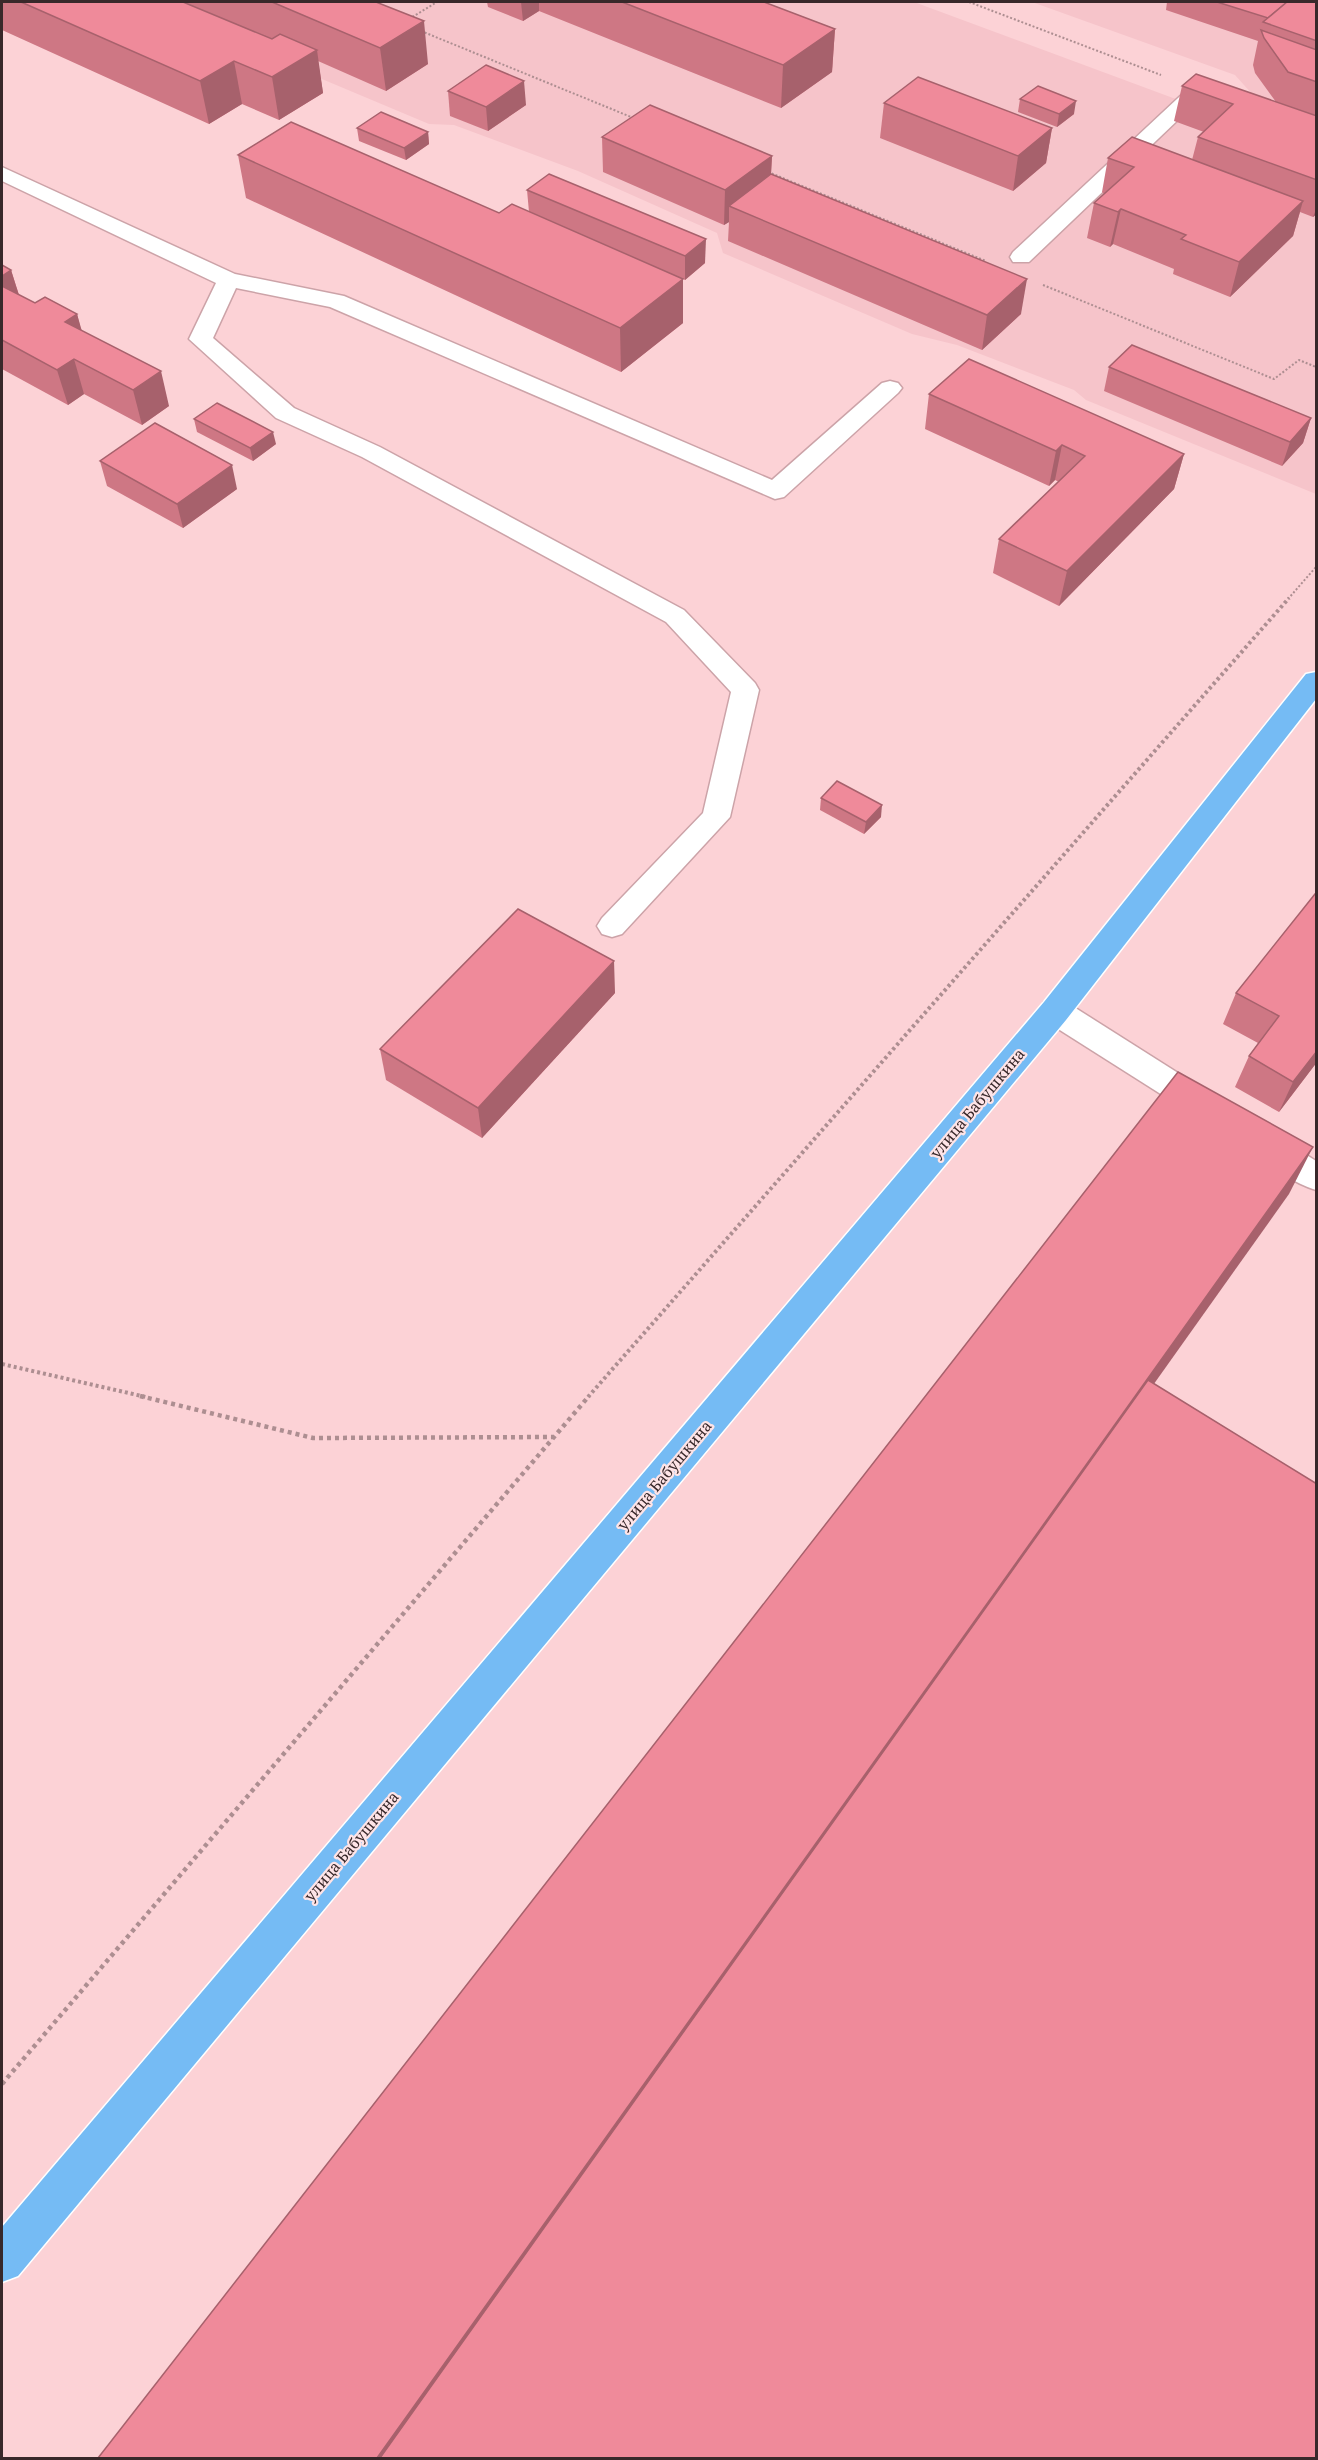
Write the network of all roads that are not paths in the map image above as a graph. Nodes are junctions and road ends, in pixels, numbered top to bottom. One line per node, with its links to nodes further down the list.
1 (1231, 101): 3 (lane)
2 (2, 172): 4 (lane)
3 (1022, 257)
4 (229, 280): 5 (lane); 7 (lane)
5 (890, 388)
6 (1317, 681): 8 (main road, улица Бабушкина)
7 (612, 926)
8 (1055, 1011): 9 (lane); 10 (main road, улица Бабушкина)
9 (1317, 1177)
10 (2, 2260)

